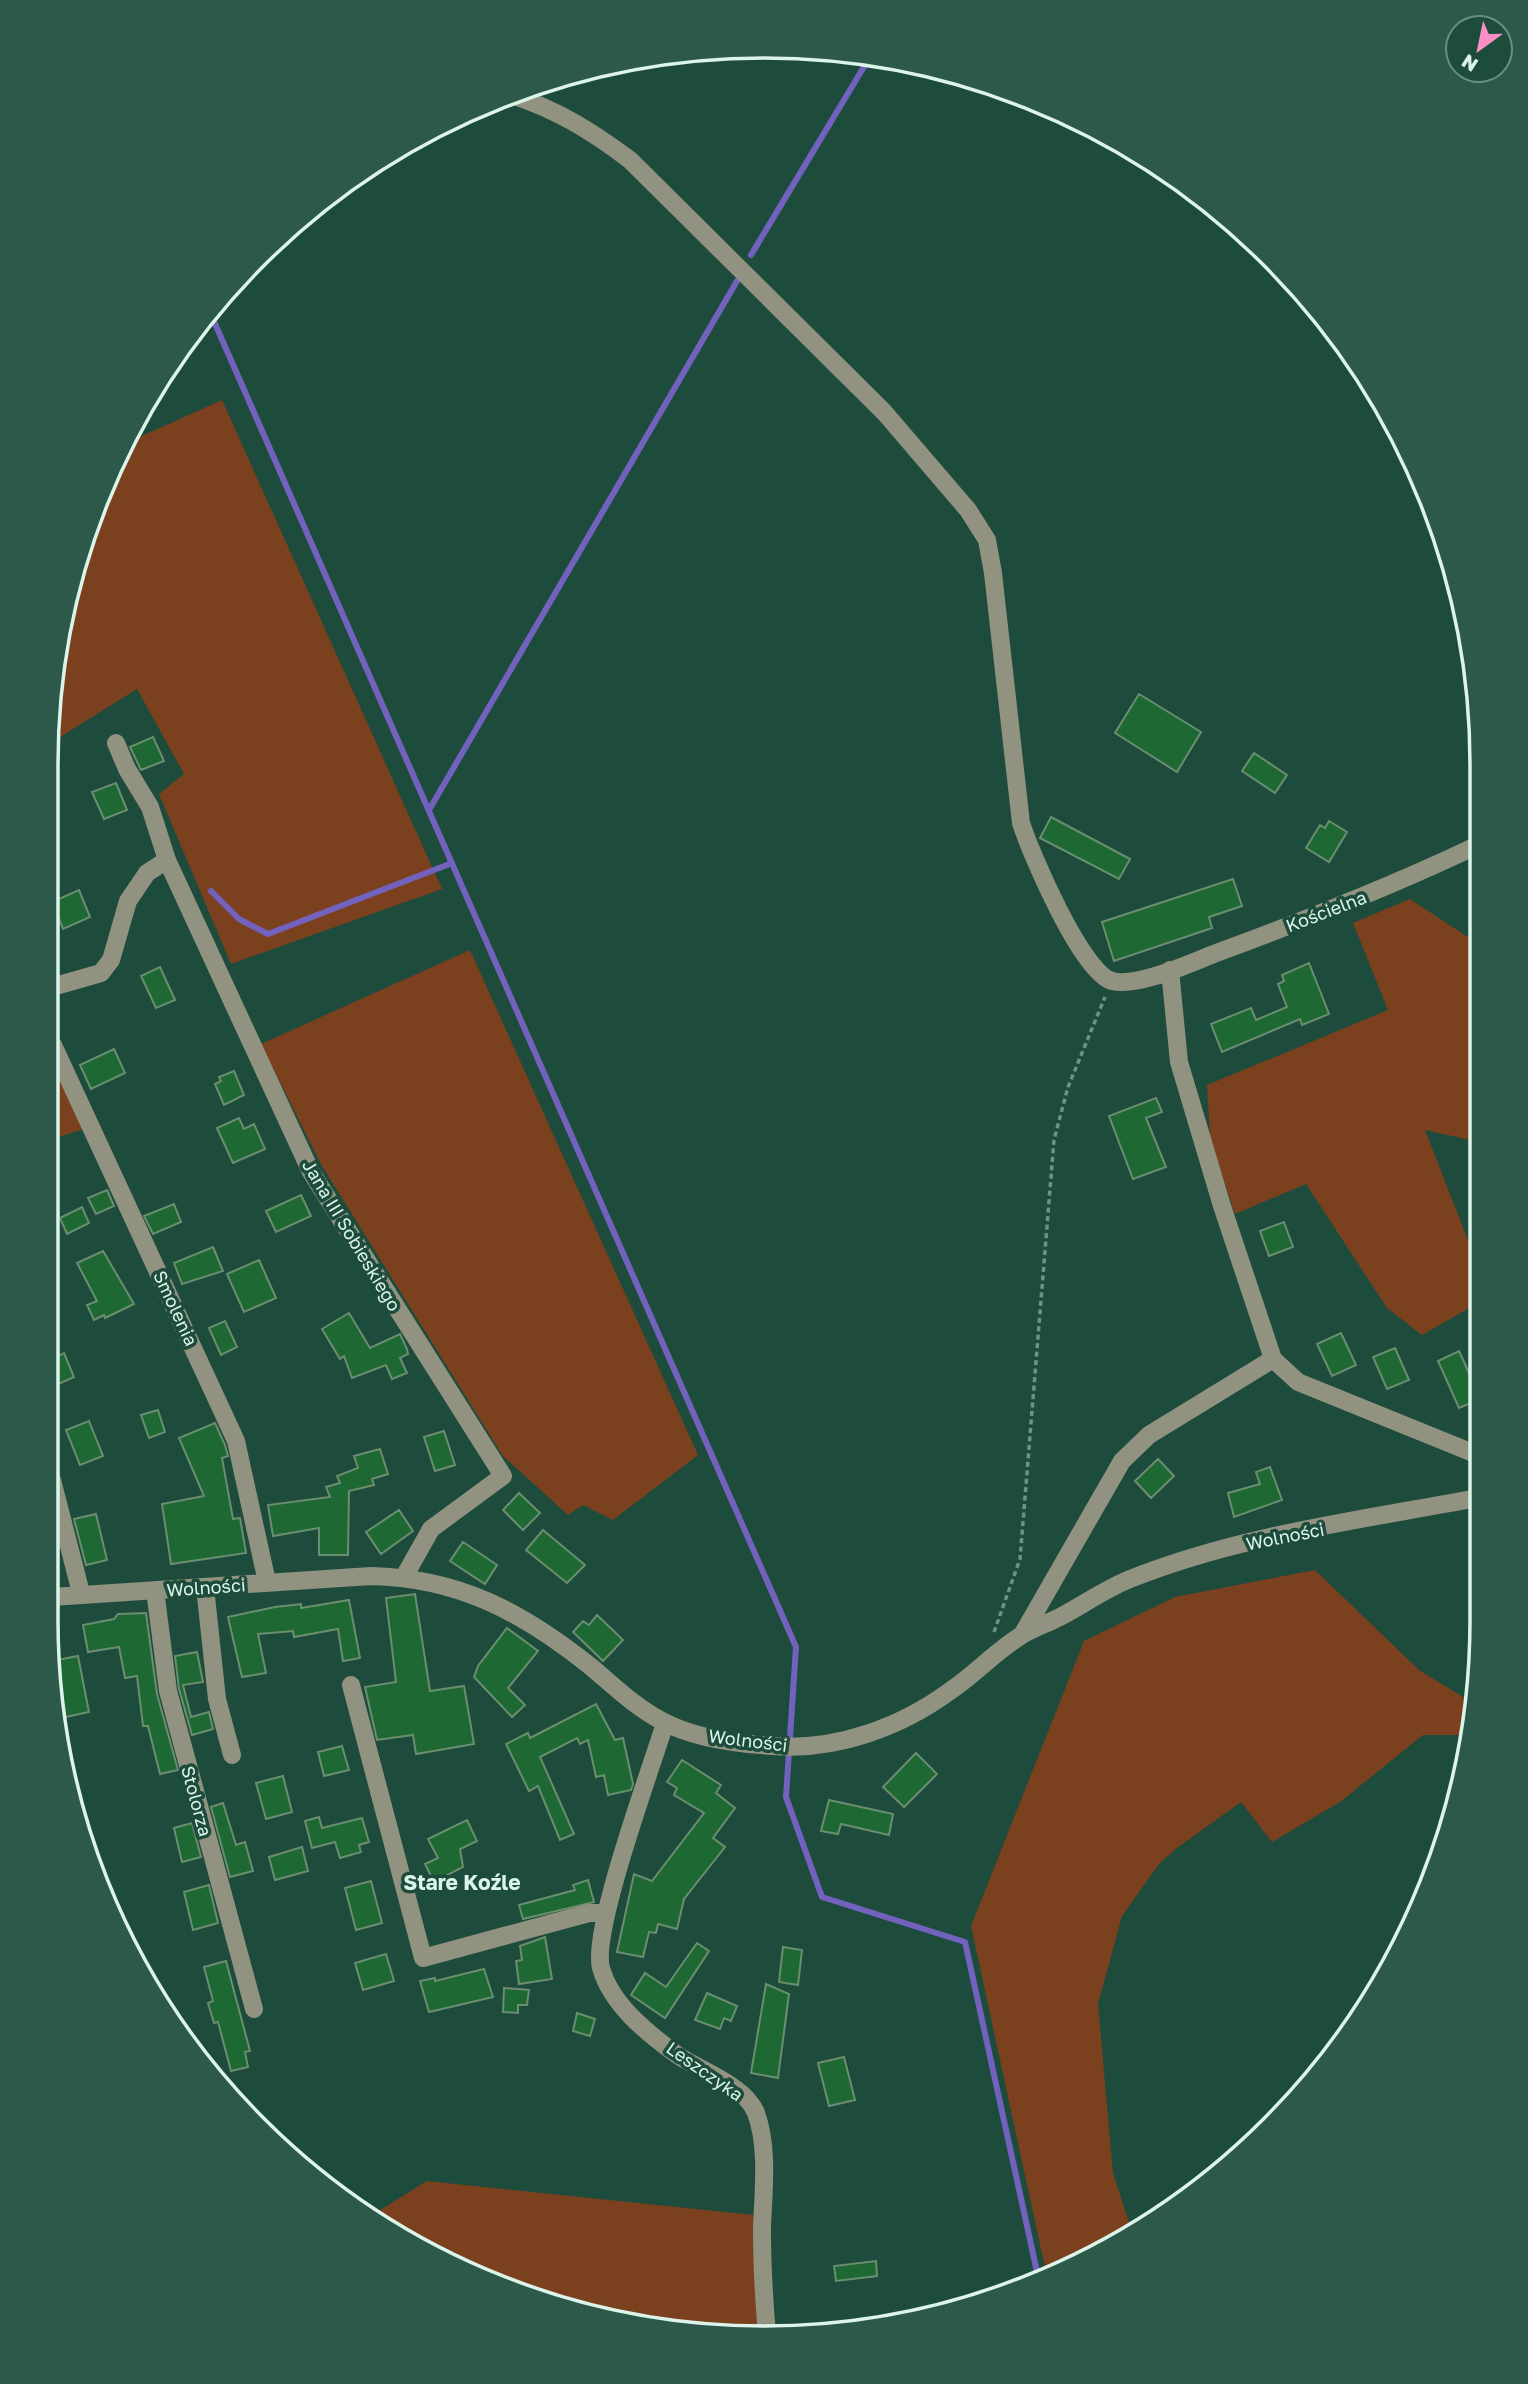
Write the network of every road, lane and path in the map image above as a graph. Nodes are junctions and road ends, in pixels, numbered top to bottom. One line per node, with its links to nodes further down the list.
1 (525, 100): 6 (street)
2 (116, 743): 4 (street)
3 (1470, 849): 5 (street, Kościelna)
4 (167, 860): 7 (street); 13 (street, Jana III Sobieskiego)
5 (1170, 970): 6 (street, Kościelna); 9 (street)
6 (1112, 981): 20 (path)
7 (58, 985)
8 (58, 1056): 14 (street, Smolenia)
9 (1273, 1359): 10 (street); 19 (street)
10 (1470, 1452)
11 (1470, 1499): 19 (street, Wolności)
12 (58, 1500): 17 (street)
13 (404, 1577): 14 (street, Wolności); 22 (street, Wolności)
14 (267, 1583): 15 (street, Wolności)
15 (205, 1587): 16 (street, Wolności); 23 (street)
16 (155, 1590): 17 (street, Wolności); 25 (street, Stolorza)
17 (81, 1593): 18 (street, Wolności)
18 (58, 1596)
19 (1022, 1636): 20 (street, Wolności)
20 (981, 1667): 22 (street, Wolności)
21 (351, 1685): 24 (street)
22 (665, 1723): 24 (street, Leszczyka)
23 (232, 1755)
24 (606, 1913): 26 (street, Leszczyka)
25 (254, 2009)
26 (766, 2326)

